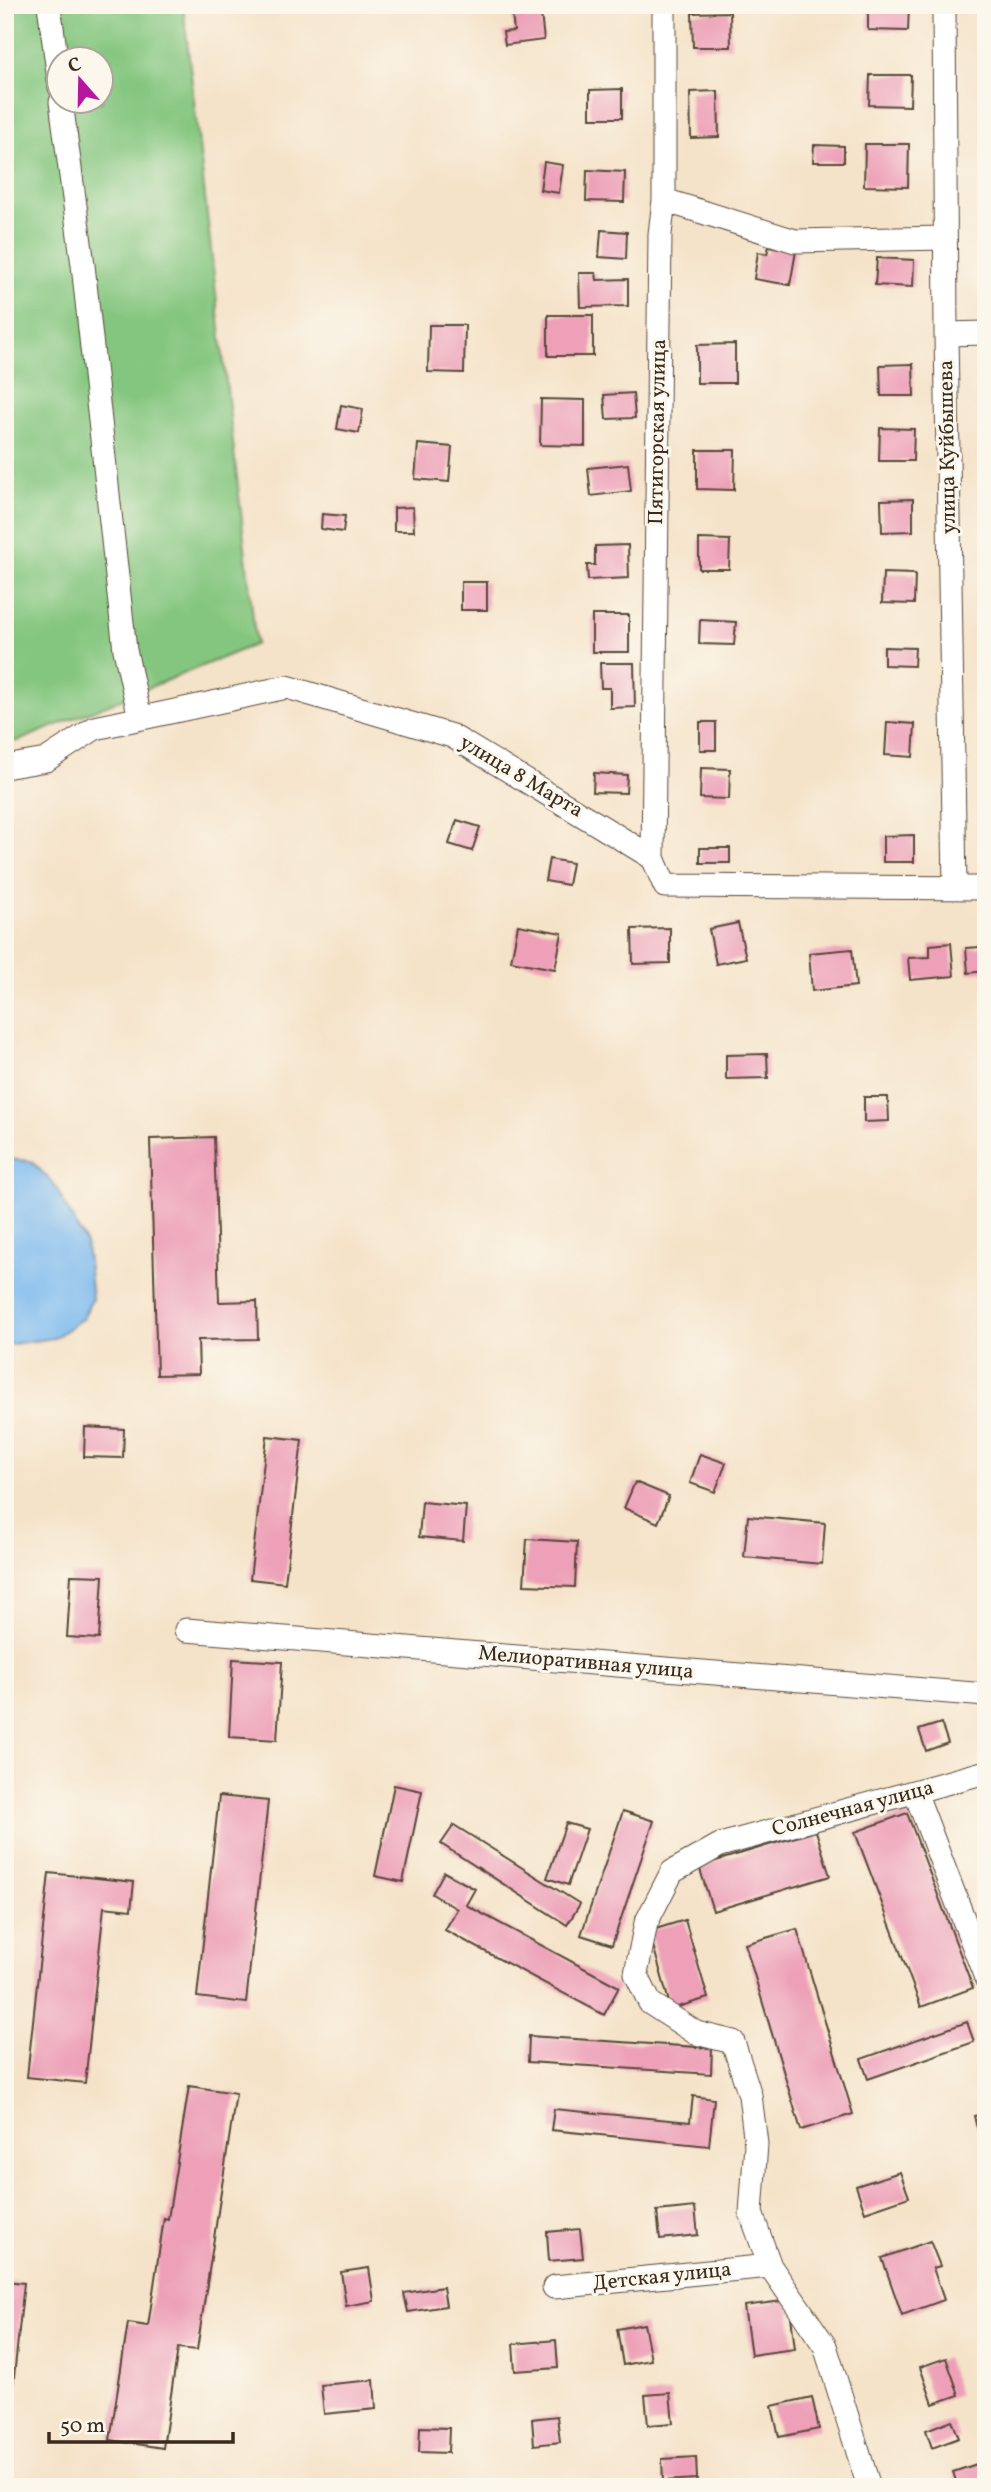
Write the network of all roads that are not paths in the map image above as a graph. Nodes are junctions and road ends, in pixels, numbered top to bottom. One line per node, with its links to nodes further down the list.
1 (49, 5): 4 (street)
2 (664, 5): 6 (street, Пятигорская улица)
3 (944, 5): 7 (street, улица Куйбышева)
4 (54, 46)
5 (63, 116): 10 (street)
6 (664, 200): 7 (street); 12 (street, Пятигорская улица)
7 (945, 238): 9 (street, улица Куйбышева)
8 (986, 333): 9 (street)
9 (946, 334): 13 (street, улица Куйбышева)
10 (140, 718): 11 (street, улица 8 Марта); 12 (street, улица 8 Марта)
11 (5, 766)
12 (653, 858): 13 (street)
13 (955, 888): 14 (street)
14 (986, 888)
15 (186, 1630): 16 (street, Мелиоративная улица)
16 (986, 1695)
17 (986, 1772): 18 (street, Солнечная улица)
18 (915, 1792): 19 (street); 20 (street, Солнечная улица)
19 (986, 1978)
20 (770, 2266): 21 (street, Детская улица); 22 (street)
21 (554, 2287)
22 (869, 2487)

